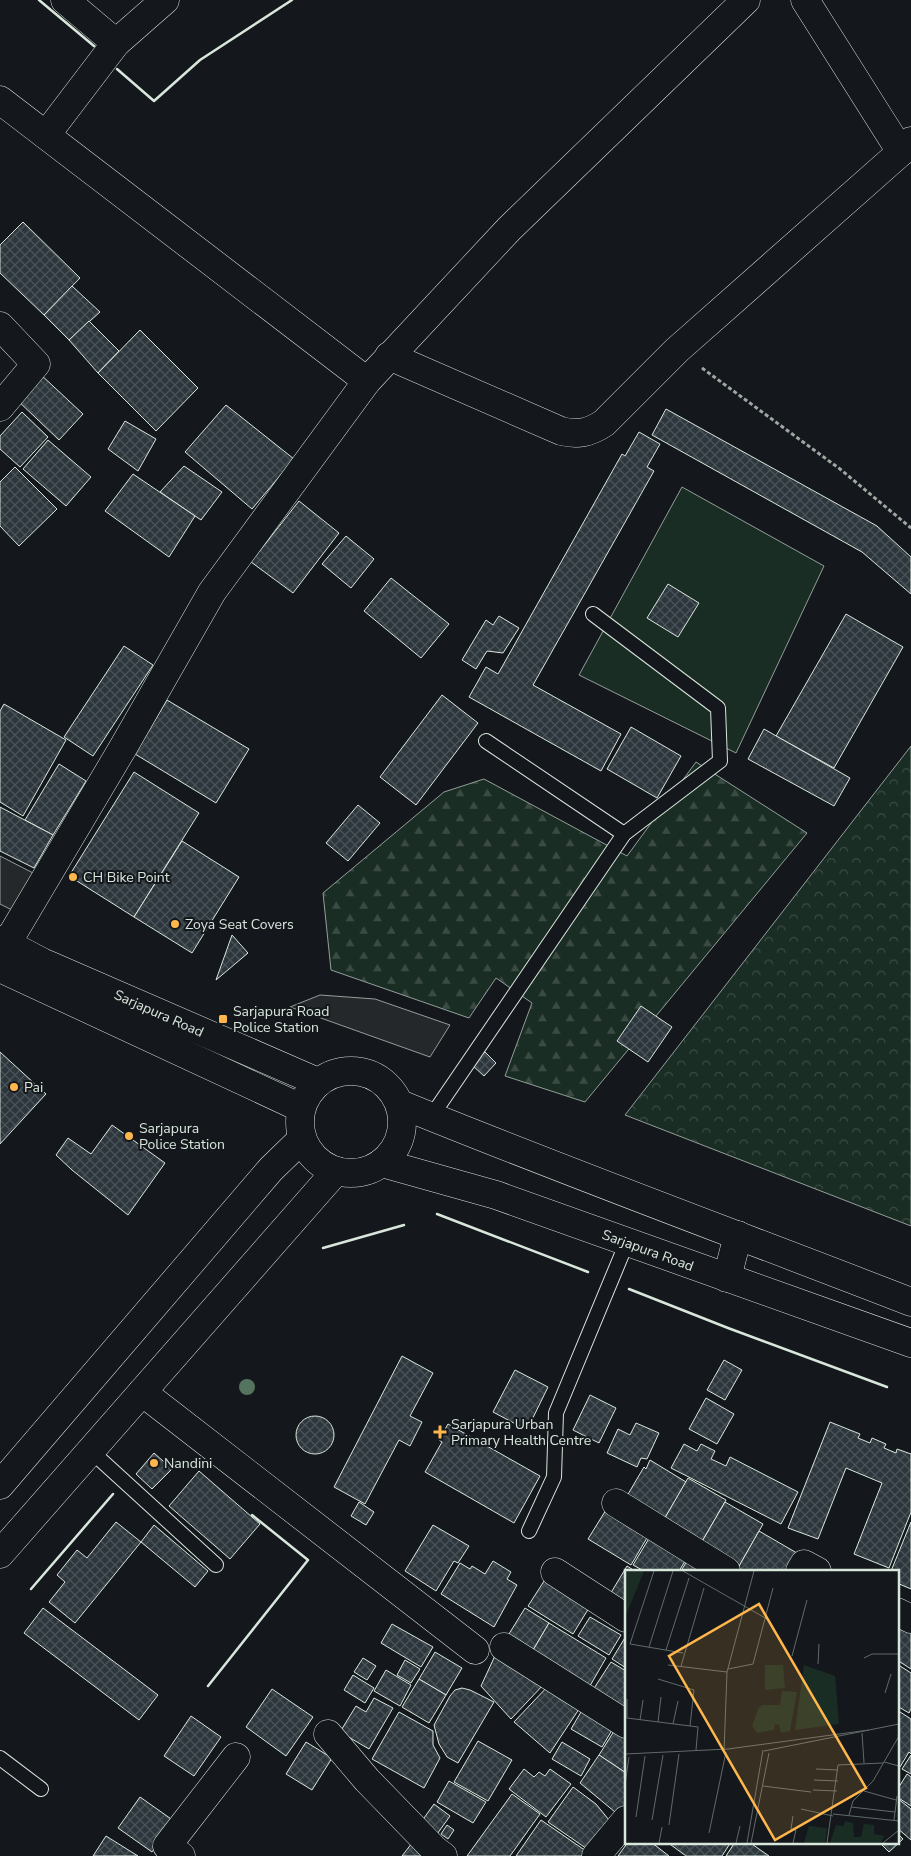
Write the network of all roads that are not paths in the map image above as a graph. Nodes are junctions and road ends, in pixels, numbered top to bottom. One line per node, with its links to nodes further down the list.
1 (65, 0): 5 (street)
2 (165, 0): 5 (street)
3 (746, 0): 10 (street)
4 (805, 0): 8 (street)
5 (116, 44): 7 (street)
6 (0, 100): 7 (street)
7 (46, 135): 11 (street)
8 (906, 146): 10 (street)
9 (0, 326): 12 (street)
10 (389, 356): 11 (street)
11 (367, 380): 16 (street)
12 (0, 407)
13 (592, 614): 15 (lane)
14 (486, 741): 15 (lane)
15 (624, 834): 20 (lane)
16 (3, 961): 17 (street, Sarjapura Road); 19 (street, Sarjapura Road)
17 (318, 1082): 18 (street); 19 (street)
18 (400, 1104): 20 (street); 22 (street)
19 (301, 1108): 21 (street)
20 (431, 1117): 24 (street)
21 (302, 1139): 23 (street); 31 (street)
22 (382, 1163): 23 (street); 25 (street, Sarjapura Road)
23 (336, 1171): 29 (street)
24 (738, 1235): 26 (street); 27 (street)
25 (627, 1242): 26 (street, Sarjapura Road); 33 (lane)
26 (727, 1278): 28 (street, Sarjapura Road)
27 (911, 1302)
28 (911, 1343)
29 (142, 1392): 30 (street); 44 (street)
30 (91, 1451): 34 (street); 35 (lane)
31 (0, 1485)
32 (616, 1503): 36 (street)
33 (529, 1531)
34 (0, 1554)
35 (216, 1565)
36 (724, 1570)
37 (801, 1570): 38 (street)
38 (815, 1570)
39 (555, 1572): 41 (street)
40 (898, 1612): 42 (street)
41 (625, 1617)
42 (911, 1619)
43 (504, 1647): 45 (street)
44 (475, 1650)
45 (625, 1723)
46 (328, 1734): 52 (street)
47 (236, 1757): 51 (street)
48 (0, 1758): 49 (lane)
49 (41, 1789)
50 (625, 1821): 53 (street)
51 (181, 1856)
52 (443, 1856)
53 (596, 1856)

